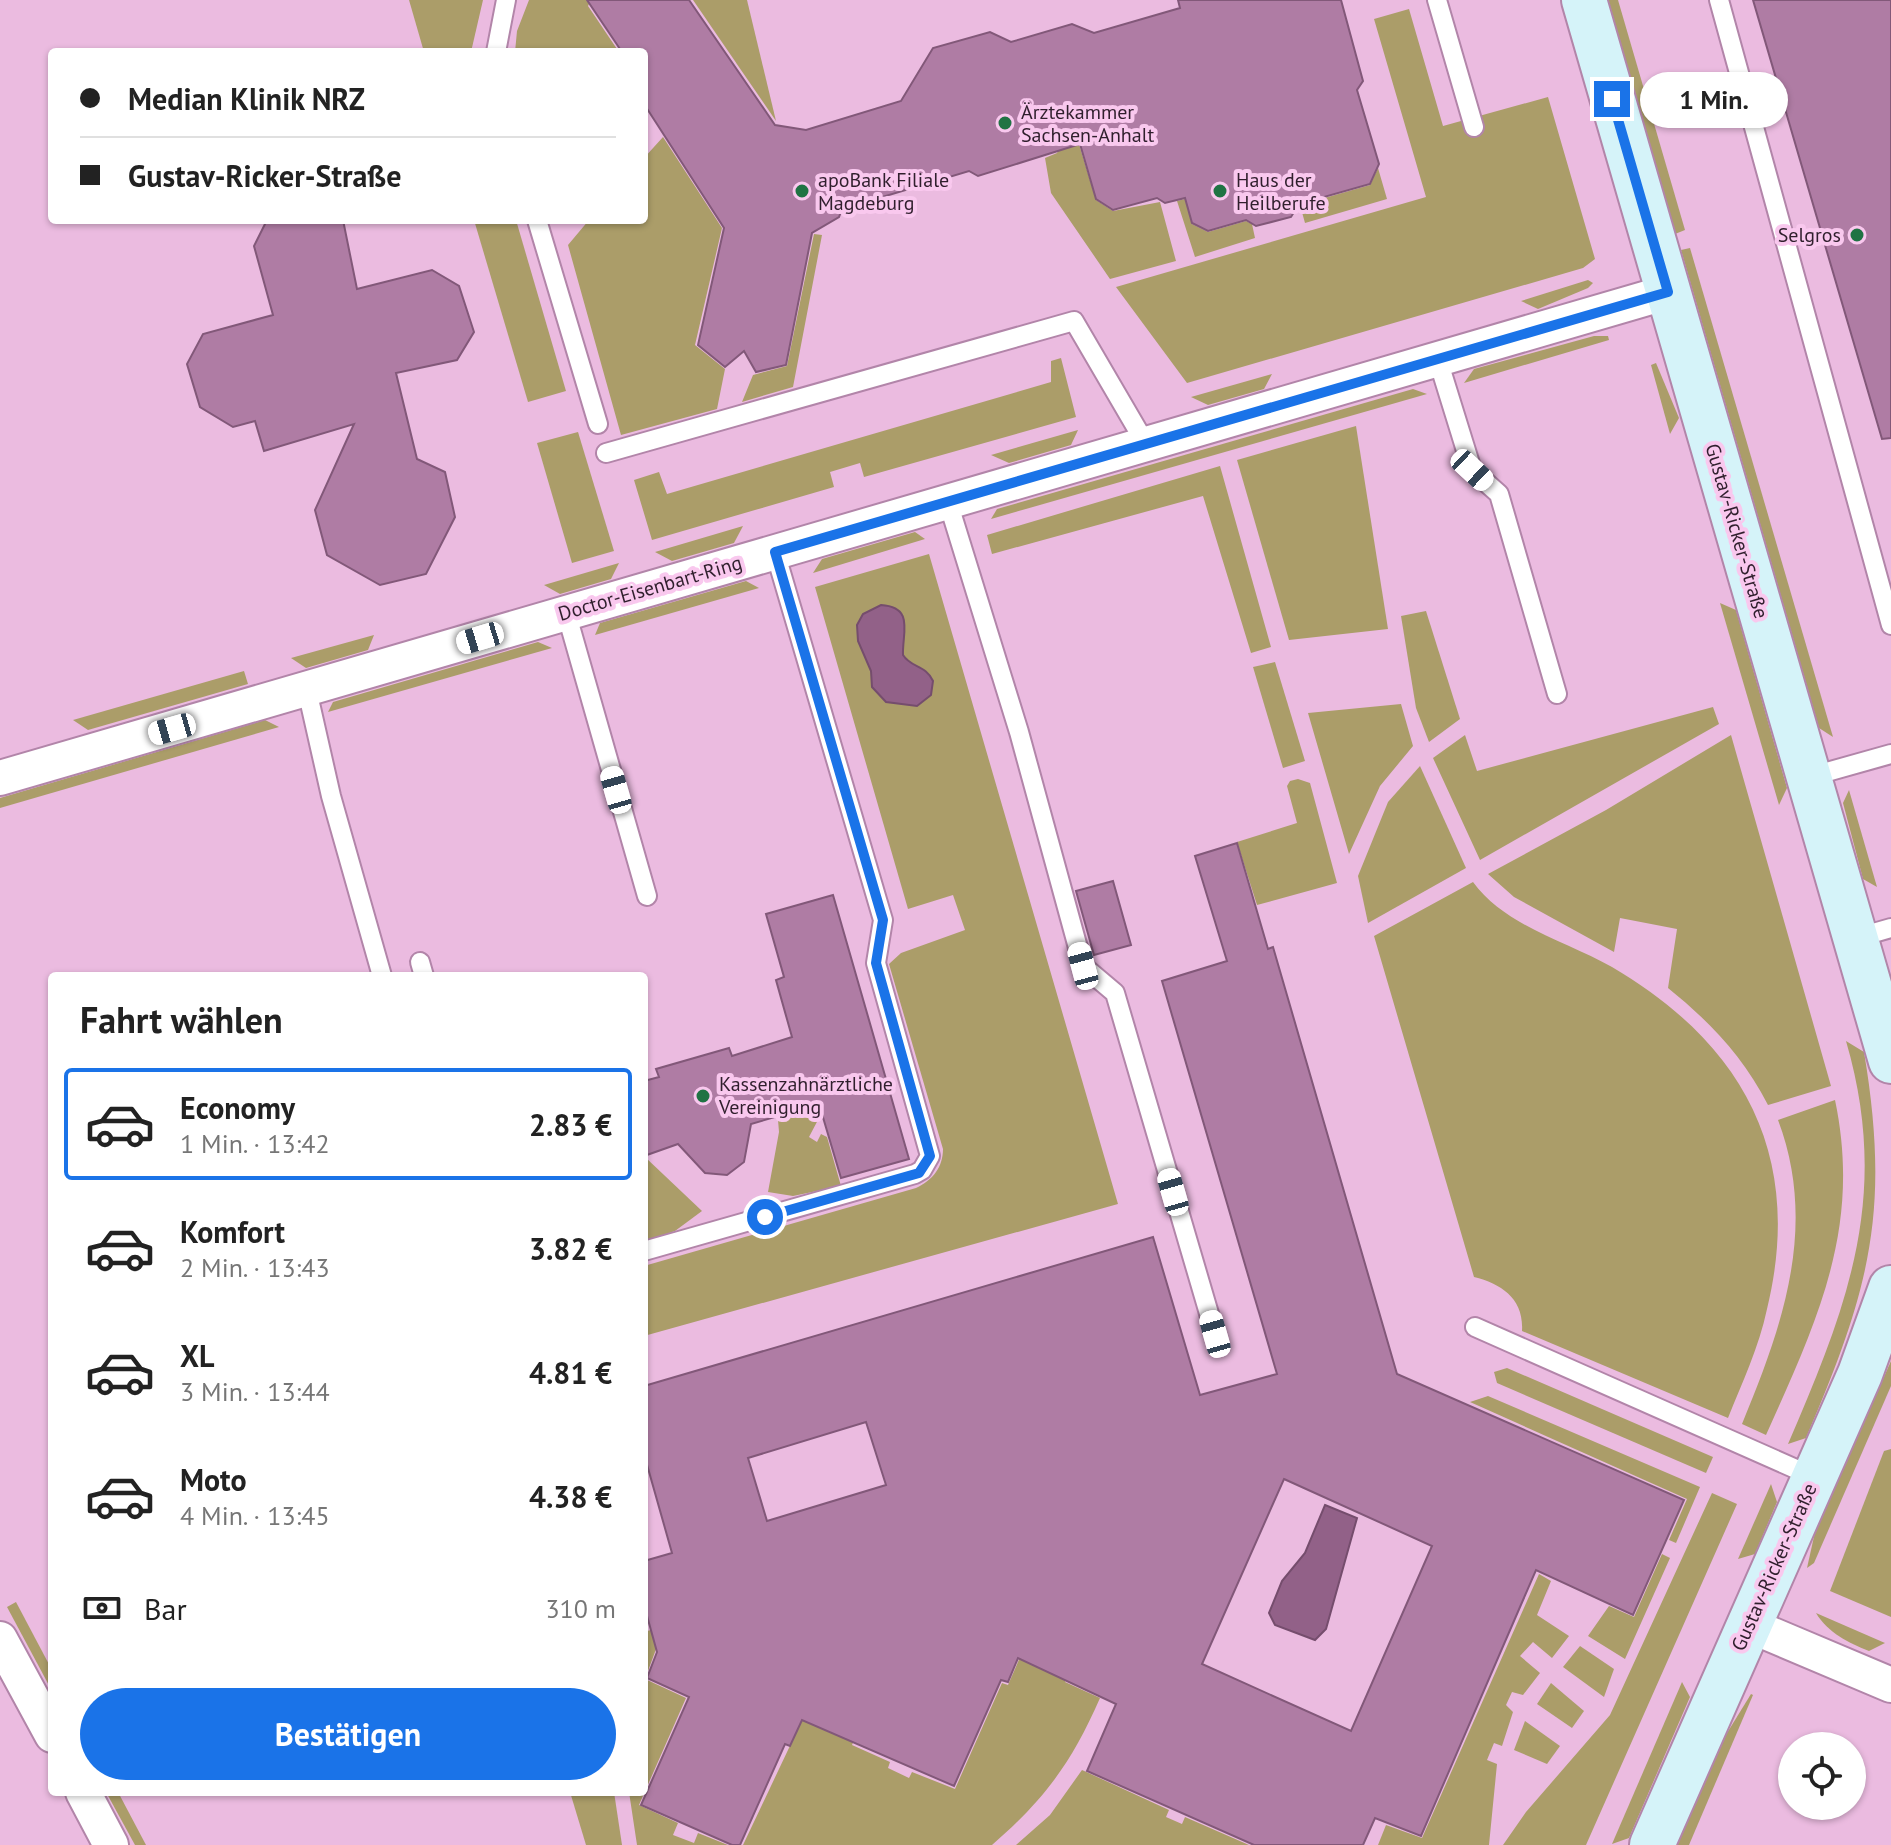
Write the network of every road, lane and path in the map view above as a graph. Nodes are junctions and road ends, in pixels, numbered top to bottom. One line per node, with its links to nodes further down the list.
1 (506, 0): 5 (lane)
2 (1437, 0): 6 (lane)
3 (1584, 0): 8 (street, Gustav-Ricker-Straße)
4 (1719, 0): 16 (lane)
5 (497, 48)
6 (1474, 127)
7 (538, 224): 10 (lane)
8 (1668, 292): 9 (street, Doctor-Eisenbart-Ring); 20 (street, Gustav-Ricker-Straße)
9 (1438, 360): 11 (street, Doctor-Eisenbart-Ring); 18 (lane)
10 (598, 424)
11 (1147, 446): 12 (lane); 13 (street, Doctor-Eisenbart-Ring)
12 (606, 453)
13 (948, 502): 14 (street, Doctor-Eisenbart-Ring); 29 (lane)
14 (775, 552): 15 (street, Doctor-Eisenbart-Ring); 26 (lane)
15 (566, 612): 17 (street, Doctor-Eisenbart-Ring); 22 (lane)
16 (1891, 625)
17 (307, 690): 21 (street, Doctor-Eisenbart-Ring); 24 (lane)
18 (1557, 694)
19 (1891, 754): 20 (lane)
20 (1809, 777): 23 (street, Gustav-Ricker-Straße)
21 (0, 778)
22 (647, 896)
23 (1873, 933): 25 (street, Gustav-Ricker-Straße)
24 (381, 972)
25 (1891, 1061)
26 (648, 1250)
27 (1891, 1288): 30 (street, Gustav-Ricker-Straße)
28 (1475, 1327): 30 (lane)
29 (1215, 1334)
30 (1814, 1477): 31 (street, Gustav-Ricker-Straße)
31 (1749, 1625): 33 (street); 37 (street, Gustav-Ricker-Straße)
32 (0, 1639): 34 (street)
33 (1891, 1685)
34 (48, 1728)
35 (85, 1796): 36 (street)
36 (111, 1845)
37 (1652, 1845)

